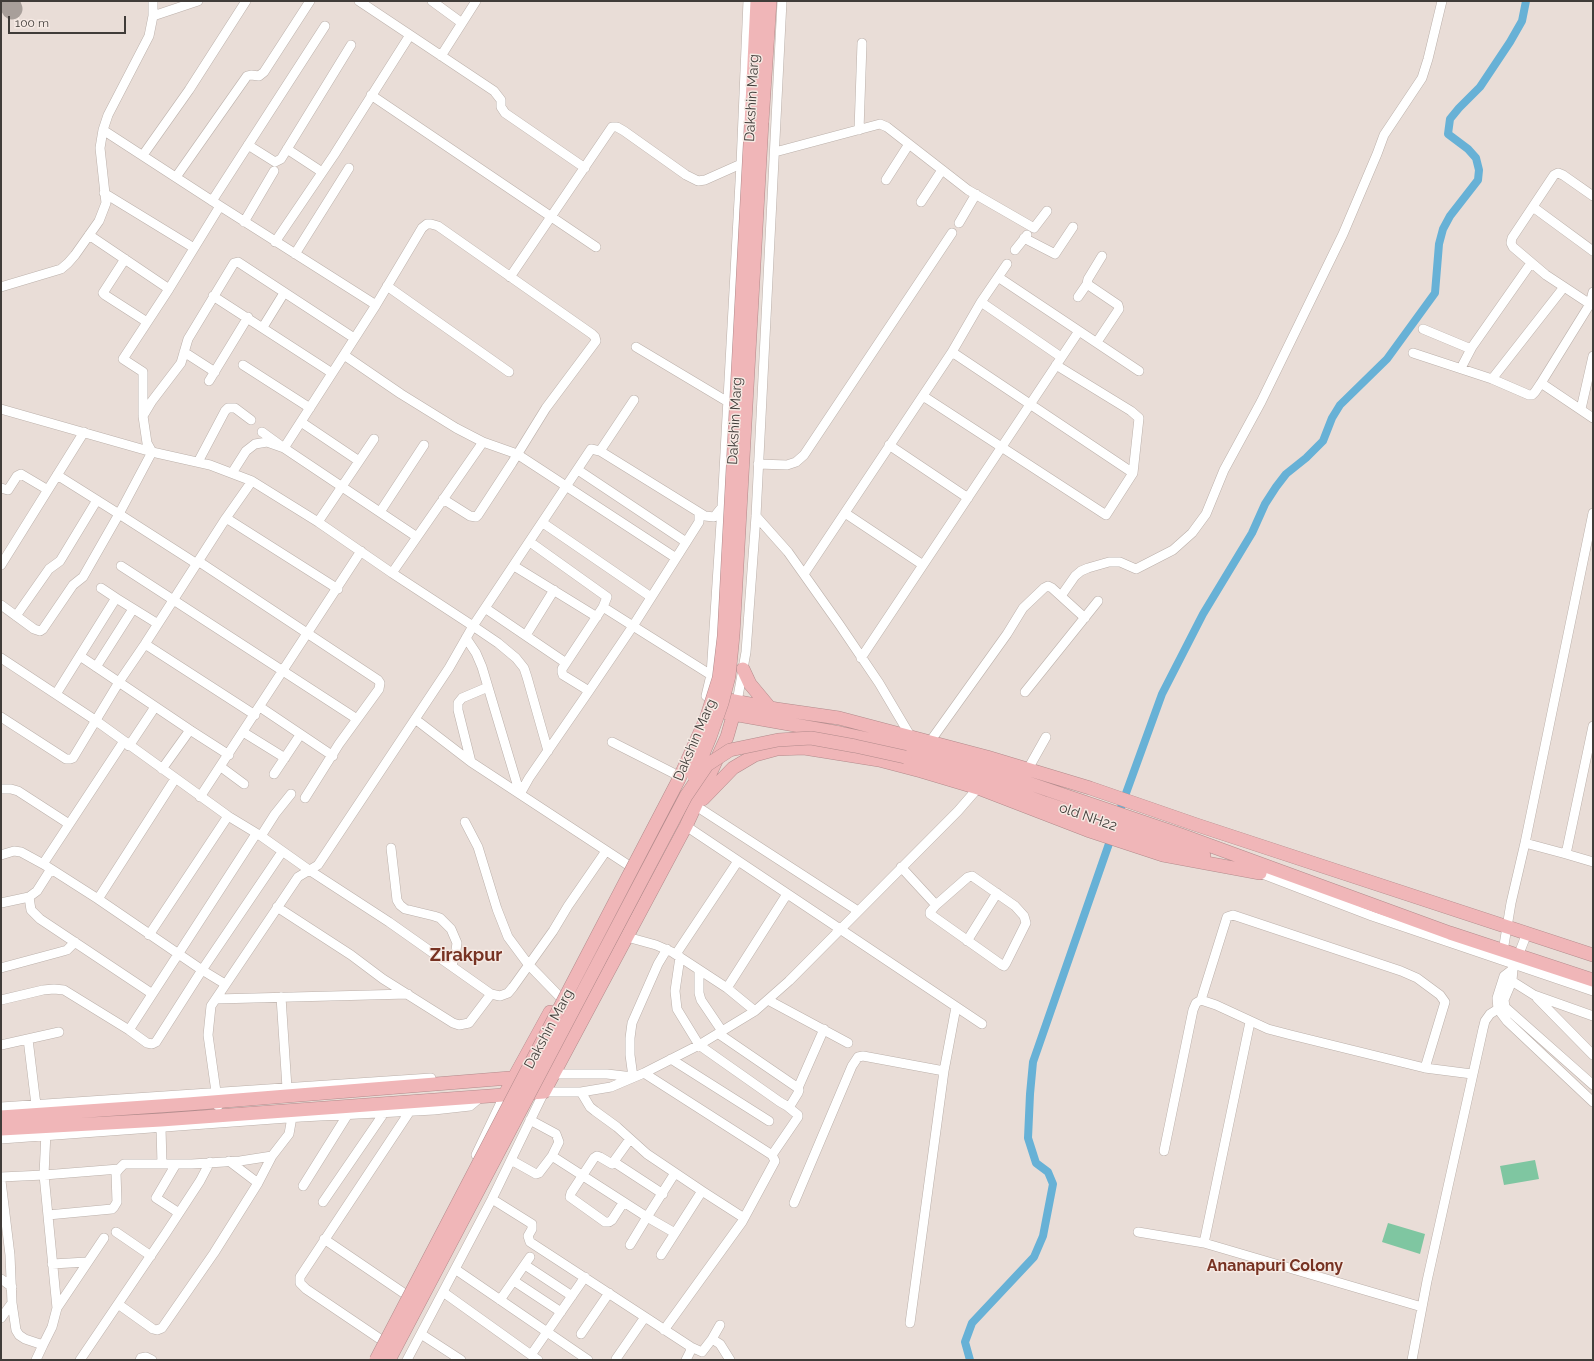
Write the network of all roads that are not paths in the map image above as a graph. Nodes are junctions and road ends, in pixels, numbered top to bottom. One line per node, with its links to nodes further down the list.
1 (153, 1): 13 (street)
2 (198, 1): 13 (street)
3 (246, 1): 28 (street)
4 (310, 1): 35 (street)
5 (359, 1): 16 (street)
6 (432, 1): 14 (street)
7 (476, 1): 14 (street)
8 (748, 1): 29 (street, Dakshin Marg)
9 (757, 1): 21 (highway, Dakshin Marg)
10 (770, 1): 21 (highway, Dakshin Marg)
11 (782, 1): 27 (street, Dakshin Marg)
12 (1442, 1): 165 (street)
13 (153, 16): 22 (street)
14 (462, 22): 19 (street)
15 (325, 26): 25 (street)
16 (410, 35): 19 (street); 20 (street)
17 (862, 43): 23 (street)
18 (350, 45): 26 (street)
19 (441, 56): 31 (street)
20 (372, 95): 34 (street); 44 (street)
21 (757, 123): 233 (highway, Dakshin Marg, bridge); 422 (highway, Dakshin Marg, bridge)
22 (103, 130): 28 (street); 37 (street)
23 (859, 130): 24 (street); 27 (street)
24 (909, 144): 32 (street); 36 (street)
25 (248, 145): 26 (street); 41 (street)
26 (287, 149): 34 (street)
27 (775, 152): 59 (street, Dakshin Marg)
28 (143, 155): 35 (street)
29 (741, 164): 31 (street); 58 (street, Dakshin Marg)
30 (349, 168): 57 (street)
31 (585, 168): 44 (street)
32 (942, 170): 38 (street); 40 (street)
33 (274, 171): 45 (street)
34 (322, 172): 52 (street)
35 (176, 177): 41 (street)
36 (886, 180)
37 (104, 193): 50 (street); 54 (street)
38 (976, 194): 46 (street); 48 (street)
39 (1593, 196): 42 (street)
40 (920, 202)
41 (216, 204): 45 (street); 54 (street)
42 (1533, 207): 56 (street); 62 (street)
43 (1047, 211): 48 (street)
44 (551, 217): 53 (street); 64 (street)
45 (244, 222): 52 (street)
46 (959, 222)
47 (1073, 226): 51 (street)
48 (1034, 228): 51 (street)
49 (952, 232): 127 (street)
50 (89, 235): 61 (street); 67 (street)
51 (1024, 238): 55 (street)
52 (275, 242): 57 (street)
53 (596, 247)
54 (194, 248): 70 (street)
55 (1015, 250)
56 (1593, 251)
57 (295, 254): 77 (street)
58 (736, 255): 59 (street); 105 (street, Dakshin Marg)
59 (770, 255): 127 (street, Dakshin Marg)
60 (1102, 256): 66 (street)
61 (125, 259): 70 (street); 79 (street)
62 (1531, 263): 69 (street); 86 (street)
63 (1007, 264): 65 (street)
64 (510, 277): 68 (street); 124 (street)
65 (998, 277): 75 (street); 82 (street)
66 (1086, 284): 74 (street); 84 (street)
67 (1, 286)
68 (387, 286): 77 (street); 98 (street)
69 (1564, 287): 76 (street); 100 (street)
70 (169, 288): 79 (street)
71 (1593, 292): 76 (street)
72 (284, 293): 73 (street); 80 (street); 83 (street)
73 (213, 296): 78 (street); 87 (street)
74 (1078, 297)
75 (981, 302): 88 (street); 92 (street)
76 (1592, 304): 102 (street)
77 (376, 305): 83 (street)
78 (248, 318): 80 (street); 97 (street)
79 (146, 322): 110 (street)
80 (262, 327): 99 (street)
81 (1423, 328): 86 (street)
82 (1079, 331): 84 (street); 92 (street)
83 (354, 338): 90 (street)
84 (1096, 342): 96 (street)
85 (636, 347): 105 (street)
86 (1471, 349): 95 (street)
87 (184, 352): 97 (street); 110 (street)
88 (952, 352): 103 (street); 106 (street)
89 (1413, 353): 95 (street)
90 (344, 355): 99 (street); 117 (street)
91 (1593, 356): 109 (street)
92 (1061, 357): 94 (street)
93 (243, 365): 107 (street)
94 (1056, 365): 106 (street); 130 (street)
95 (1461, 368): 100 (street)
96 (1138, 371)
97 (215, 372): 101 (street)
98 (510, 372)
99 (332, 373): 107 (street)
100 (1492, 379): 102 (street)
101 (209, 381)
102 (1541, 383): 109 (street)
103 (923, 396): 119 (street); 120 (street)
104 (634, 400): 122 (street)
105 (728, 402): 140 (street, Dakshin Marg)
106 (1030, 404): 120 (street); 130 (street)
107 (310, 408): 113 (street)
108 (1, 409): 114 (street)
109 (1581, 409): 111 (street)
110 (143, 416): 123 (street)
111 (1593, 418)
112 (251, 420): 126 (street)
113 (301, 422): 121 (street); 125 (street)
114 (84, 432): 123 (street); 131 (street)
115 (262, 432): 121 (street)
116 (374, 439): 125 (street)
117 (483, 442): 124 (street); 138 (street)
118 (424, 445): 141 (street)
119 (890, 445): 137 (street); 142 (street)
120 (1002, 447): 130 (street); 137 (street)
121 (284, 448): 129 (street); 133 (street)
122 (600, 451): 128 (street); 145 (street)
123 (152, 452): 126 (street); 144 (street)
124 (517, 454): 134 (street); 138 (street)
125 (359, 461): 133 (street)
126 (198, 462): 129 (street)
127 (758, 464): 146 (street, Dakshin Marg)
128 (578, 470): 134 (street); 152 (street)
129 (232, 473): 132 (street)
130 (1133, 473)
131 (58, 475): 136 (street); 139 (street)
132 (252, 481): 147 (street); 148 (street)
133 (341, 486): 141 (street); 148 (street)
134 (567, 487): 149 (street); 154 (street)
135 (1, 488): 136 (street)
136 (48, 490): 156 (street)
137 (968, 498): 157 (street)
138 (444, 499): 150 (street)
139 (97, 500): 144 (street); 174 (street)
140 (722, 507): 145 (street); 191 (street, Dakshin Marg)
141 (380, 512): 150 (street)
142 (845, 512): 157 (street); 161 (street)
143 (1593, 513): 243 (street)
144 (119, 514): 155 (street); 174 (street)
145 (699, 514): 152 (street)
146 (756, 516): 161 (street); 189 (street, Dakshin Marg)
147 (226, 518): 155 (street); 163 (street)
148 (318, 522): 153 (street)
149 (543, 523): 151 (street); 166 (street)
150 (417, 537): 160 (street)
151 (530, 542): 159 (street); 171 (street)
152 (686, 542): 154 (street)
153 (361, 551): 160 (street); 163 (street)
154 (676, 558): 166 (street)
155 (197, 563): 168 (street); 180 (street)
156 (1, 565)
157 (923, 565): 186 (street)
158 (121, 566): 168 (street)
159 (514, 566): 164 (street); 173 (street)
160 (392, 573): 178 (street)
161 (804, 574): 186 (street)
162 (101, 588): 167 (street)
163 (338, 589): 180 (street)
164 (554, 590): 175 (street); 181 (street)
165 (1061, 596): 176 (street); 216 (street)
166 (651, 597): 179 (street)
167 (116, 598): 172 (street); 184 (street)
168 (173, 599): 177 (street); 190 (street)
169 (1098, 601): 176 (street)
170 (1, 605): 174 (street)
171 (603, 606): 175 (street); 179 (street)
172 (133, 608): 177 (street); 188 (street)
173 (485, 608): 178 (street); 181 (street)
174 (16, 616)
175 (596, 617): 187 (street)
176 (1085, 618): 195 (street)
177 (158, 624): 183 (street)
178 (473, 626): 182 (street); 217 (street)
179 (632, 626): 191 (street); 194 (street)
180 (307, 634): 190 (street); 205 (street)
181 (526, 635): 187 (street)
182 (466, 638): 193 (street); 206 (street)
183 (145, 644): 192 (street); 203 (street)
184 (80, 656): 188 (street); 196 (street)
185 (1, 658): 196 (street)
186 (861, 658): 213 (street)
187 (566, 662): 194 (street)
188 (96, 667): 192 (street)
189 (743, 669): 200 (street, Dakshin Marg); 201 (highway)
190 (284, 672): 198 (street); 205 (street)
191 (711, 675): 197 (street, Dakshin Marg)
192 (119, 682): 199 (street); 207 (street)
193 (488, 687): 221 (street); 232 (street)
194 (590, 691): 217 (street)
195 (1025, 692)
196 (56, 694): 207 (street)
197 (706, 696): 200 (highway); 202 (highway)
198 (260, 706): 203 (street); 211 (street)
199 (155, 707): 209 (street); 215 (street)
200 (735, 708): 201 (highway); 202 (highway); 236 (highway, Dakshin Marg); 237 (highway)
201 (770, 708): 213 (highway)
202 (704, 709): 226 (highway)
203 (255, 715): 210 (street)
204 (1, 717): 207 (street)
205 (357, 718): 219 (street)
206 (415, 719): 221 (street); 256 (street)
207 (95, 720): 215 (street)
208 (1593, 726): 249 (street)
209 (190, 730): 218 (street); 223 (street)
210 (243, 732): 218 (street); 220 (street)
211 (300, 735): 219 (street); 220 (street)
212 (1046, 736): 224 (street)
213 (911, 737): 216 (highway)
214 (612, 742): 226 (street)
215 (127, 743): 223 (street); 240 (street)
216 (929, 743): 224 (highway)
217 (548, 751): 232 (street)
218 (229, 755): 222 (street)
219 (333, 756): 235 (street)
220 (285, 758): 225 (street)
221 (472, 762): 232 (street)
222 (221, 767): 228 (street); 234 (street)
223 (162, 769): 227 (street)
224 (1028, 769): 266 (highway)
225 (274, 774)
226 (675, 774): 253 (highway)
227 (175, 779): 234 (street); 261 (street)
228 (244, 784)
229 (978, 788): 236 (highway); 245 (highway); 254 (street)
230 (1, 789): 240 (street)
231 (291, 794): 242 (street)
232 (520, 794): 246 (street)
233 (686, 796): 237 (highway, old NH22, bridge); 423 (highway, bridge)
234 (200, 797): 238 (street)
235 (305, 798)
236 (696, 806): 241 (highway, Dakshin Marg); 265 (street)
237 (1096, 813): 245 (highway, old NH22); 257 (highway)
238 (228, 816): 242 (street); 269 (street)
239 (465, 822): 279 (street)
240 (69, 824): 252 (street)
241 (686, 826): 250 (street); 270 (highway, Dakshin Marg)
242 (258, 835): 247 (street); 275 (street)
243 (1525, 844): 249 (street); 266 (street)
244 (391, 848): 280 (street)
245 (1161, 849): 257 (highway)
246 (606, 851): 253 (street); 279 (street)
247 (282, 852): 256 (street); 282 (street)
248 (1, 854): 252 (street)
249 (1566, 854): 251 (street)
250 (738, 861): 259 (street); 277 (street)
251 (1593, 862)
252 (43, 864): 255 (street)
253 (628, 865): 293 (highway)
254 (901, 868): 263 (street); 265 (street)
255 (51, 869): 260 (street); 261 (street)
256 (309, 870): 264 (street); 280 (street)
257 (1267, 870): 274 (highway); 278 (street)
258 (996, 893): 263 (street); 271 (street); 271 (street)
259 (787, 894): 267 (street); 287 (street)
260 (29, 897): 262 (street); 272 (street)
261 (98, 899): 269 (street)
262 (1, 903)
263 (936, 905): 271 (street)
264 (277, 907): 286 (street); 290 (street)
265 (858, 911): 267 (street)
266 (1507, 926): 268 (highway); 274 (street)
267 (840, 929): 297 (street); 299 (street)
268 (1527, 933): 276 (highway); 278 (street)
269 (149, 935): 275 (street)
270 (627, 937): 273 (street); 318 (highway, Dakshin Marg)
271 (968, 941)
272 (75, 942): 281 (street); 289 (street)
273 (666, 950): 277 (street); 320 (street)
274 (1504, 950): 278 (highway)
275 (177, 953): 282 (street); 289 (street)
276 (1593, 955)
277 (678, 956): 283 (street); 312 (street)
278 (1515, 963): 284 (street); 285 (highway); 288 (street)
279 (528, 964): 291 (street); 293 (street)
280 (452, 966): 291 (street)
281 (1, 968)
282 (202, 970): 286 (street); 306 (street)
283 (699, 970): 287 (street); 308 (street)
284 (1508, 979): 292 (street); 300 (street); 322 (street)
285 (1593, 980)
286 (226, 984): 295 (street)
287 (727, 988): 301 (street)
288 (1593, 992)
289 (151, 993): 306 (street)
290 (408, 994): 291 (street); 294 (street)
291 (491, 994)
292 (1534, 995): 302 (street); 313 (street)
293 (559, 996): 321 (highway)
294 (281, 997): 295 (street); 323 (street)
295 (216, 999): 329 (street)
296 (1, 1000): 306 (street)
297 (768, 1000): 301 (street); 305 (street)
298 (1201, 1000): 303 (street); 315 (street); 347 (street)
299 (956, 1007): 304 (street); 316 (street)
300 (1498, 1010): 319 (street); 330 (street)
301 (755, 1011): 308 (street)
302 (1593, 1016)
303 (1250, 1022): 315 (street); 380 (street)
304 (982, 1024)
305 (824, 1029): 310 (street); 324 (street)
306 (129, 1030)
307 (59, 1032): 309 (street)
308 (720, 1033): 312 (street); 324 (street)
309 (28, 1039): 311 (street); 331 (street)
310 (848, 1043)
311 (1, 1045)
312 (699, 1045): 314 (street); 332 (street)
313 (1593, 1055)
314 (671, 1059): 317 (street); 341 (street)
315 (1424, 1068): 319 (street)
316 (944, 1071): 370 (street); 405 (street)
317 (644, 1073): 320 (street); 348 (street)
318 (553, 1074): 320 (street); 321 (highway); 325 (highway, Dakshin Marg)
319 (1472, 1074): 400 (street)
320 (633, 1077): 326 (street)
321 (509, 1078): 323 (street); 327 (highway); 329 (highway)
322 (1593, 1085)
323 (287, 1088): 329 (street)
324 (798, 1088): 332 (street)
325 (544, 1092): 326 (street); 327 (highway); 340 (street, Dakshin Marg)
326 (581, 1092): 346 (street)
327 (505, 1094): 328 (highway); 395 (street)
328 (482, 1096): 334 (street); 337 (highway)
329 (217, 1097): 331 (street); 337 (street); 338 (highway)
330 (1593, 1102)
331 (36, 1105): 333 (street)
332 (787, 1106): 348 (street)
333 (1, 1107)
334 (410, 1111): 335 (street); 379 (street)
335 (384, 1113): 336 (street); 368 (street)
336 (348, 1114): 339 (street); 364 (street)
337 (219, 1116): 344 (highway)
338 (1, 1117)
339 (292, 1118): 342 (street); 349 (street)
340 (530, 1120): 350 (street); 351 (street, Dakshin Marg)
341 (769, 1121)
342 (162, 1128): 344 (street); 355 (street)
343 (1, 1130): 344 (highway)
344 (46, 1132): 345 (street); 359 (street)
345 (1, 1139)
346 (630, 1139): 354 (street); 358 (street)
347 (1164, 1151)
348 (772, 1155): 374 (street)
349 (272, 1156): 352 (street); 363 (street)
350 (552, 1156): 351 (street); 360 (street)
351 (511, 1160): 367 (street, Dakshin Marg)
352 (229, 1161): 353 (street); 363 (street)
353 (210, 1162): 356 (street); 371 (street)
354 (614, 1162): 360 (street); 366 (street)
355 (162, 1164): 356 (street); 357 (street)
356 (176, 1164): 371 (street)
357 (118, 1169): 359 (street); 372 (street)
358 (675, 1173): 365 (street); 366 (street)
359 (44, 1175): 361 (street); 372 (street)
360 (582, 1175): 369 (street); 369 (street)
361 (1, 1178)
362 (1, 1182): 392 (street)
363 (258, 1183): 399 (street)
364 (303, 1186)
365 (702, 1191): 374 (street); 377 (street)
366 (663, 1194): 373 (street)
367 (492, 1199): 388 (street, Dakshin Marg); 389 (street)
368 (323, 1202)
369 (623, 1203): 373 (street)
370 (794, 1203)
371 (179, 1213): 382 (street)
372 (48, 1215): 386 (street)
373 (646, 1217): 377 (street); 381 (street)
374 (744, 1218): 407 (street)
375 (116, 1232): 382 (street)
376 (1138, 1232): 380 (street)
377 (675, 1233): 383 (street)
378 (104, 1238): 385 (street)
379 (324, 1239): 395 (street); 412 (street)
380 (1204, 1243): 400 (street)
381 (630, 1245)
382 (151, 1256): 399 (street)
383 (661, 1256)
384 (530, 1257): 387 (street)
385 (87, 1262): 386 (street); 401 (street)
386 (52, 1264): 401 (street)
387 (525, 1265): 391 (street); 396 (street)
388 (455, 1270): 393 (street, Dakshin Marg); 397 (street)
389 (585, 1277): 394 (street); 396 (street)
390 (1, 1279): 392 (street)
391 (514, 1280): 397 (street); 402 (street)
392 (12, 1287): 398 (street)
393 (443, 1292): 409 (street, Dakshin Marg); 415 (street)
394 (609, 1293): 403 (street); 410 (street)
395 (408, 1296): 412 (street)
396 (572, 1296): 402 (street)
397 (500, 1300): 408 (street)
398 (12, 1304): 404 (street); 413 (street)
399 (118, 1304): 418 (street)
400 (1422, 1307): 429 (street)
401 (57, 1308): 413 (street)
402 (561, 1312): 408 (street)
403 (645, 1317): 407 (street); 416 (street)
404 (1, 1318)
405 (910, 1322)
406 (720, 1325): 411 (street)
407 (664, 1330): 414 (street)
408 (547, 1332): 415 (street); 426 (street)
409 (421, 1334): 424 (street, Dakshin Marg); 425 (street)
410 (581, 1334)
411 (712, 1339): 414 (street); 428 (street)
412 (383, 1341): 421 (street)
413 (43, 1345): 417 (street)
414 (690, 1347): 427 (street)
415 (534, 1358)
416 (616, 1359)
417 (36, 1360)
418 (80, 1360)
419 (140, 1360): 420 (street)
420 (152, 1360)
421 (373, 1360)
422 (376, 1360)
423 (389, 1360)
424 (407, 1360)
425 (461, 1360)
426 (588, 1360)
427 (686, 1360)
428 (730, 1360)
429 (1412, 1360)

